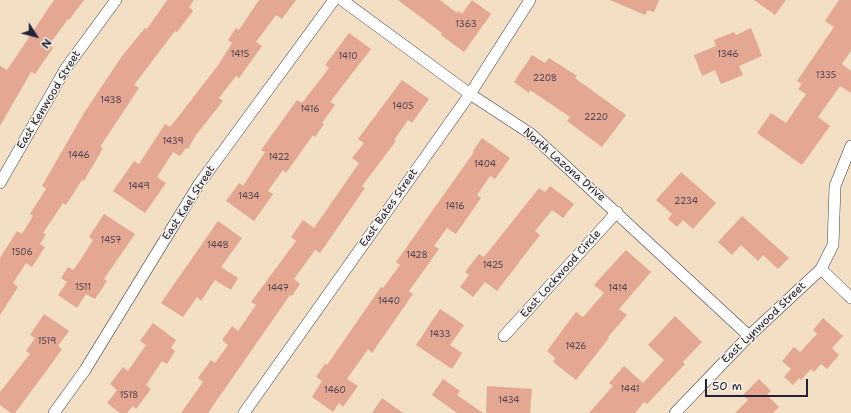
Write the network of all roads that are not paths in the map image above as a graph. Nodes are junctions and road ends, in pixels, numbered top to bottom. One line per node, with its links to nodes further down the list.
1 (116, 0): 7 (street, East Kenwood Street)
2 (334, 0): 13 (street, East Kael Street)
3 (342, 0): 5 (street, North Lazona Drive)
4 (530, 0): 5 (street, East Bates Street)
5 (470, 94): 8 (street, North Lazona Drive); 14 (street, East Bates Street)
6 (851, 146): 9 (street, East Lynwood Street)
7 (0, 184)
8 (617, 212): 11 (street, East Lockwood Circle); 12 (street, North Lazona Drive)
9 (821, 268): 10 (street); 12 (street, East Lynwood Street)
10 (851, 298)
11 (504, 336)
12 (749, 336): 15 (street, East Lynwood Street)
13 (54, 413)
14 (244, 413)
15 (675, 413)

